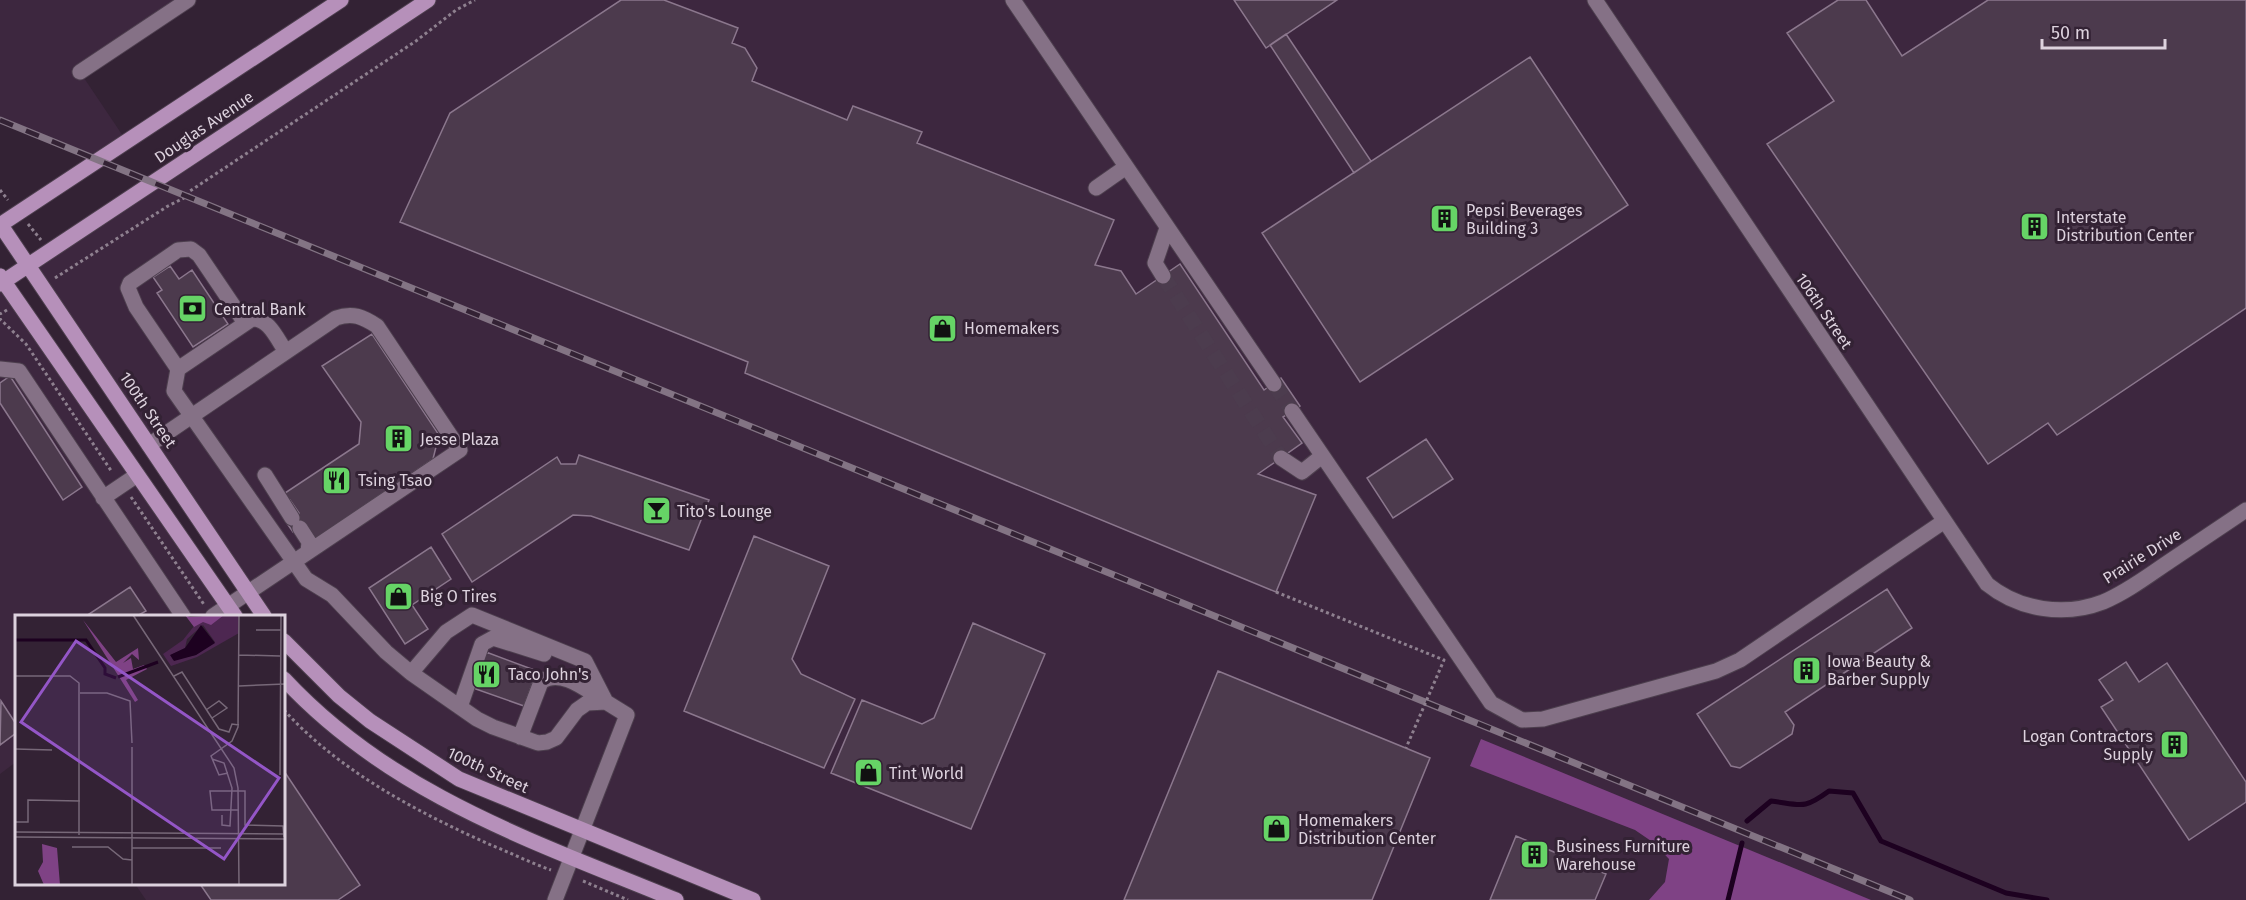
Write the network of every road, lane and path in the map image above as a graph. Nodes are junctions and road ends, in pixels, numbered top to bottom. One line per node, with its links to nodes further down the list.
1 (188, 0): 7 (street)
2 (341, 0): 11 (main road, Douglas Avenue)
3 (428, 0): 14 (main road, Douglas Avenue)
4 (475, 0): 14 (path)
5 (1012, 0): 8 (street)
6 (1595, 0): 35 (street, 106th Street)
7 (80, 72)
8 (1126, 167): 9 (street); 13 (street)
9 (1096, 188)
10 (0, 190): 11 (path)
11 (19, 213): 12 (main road, Douglas Avenue); 14 (path)
12 (0, 225): 15 (main road, 100th Street)
13 (1167, 228): 16 (street); 24 (street)
14 (50, 251): 15 (main road, Douglas Avenue)
15 (29, 265): 17 (main road, Douglas Avenue); 27 (main road, 100th Street)
16 (1163, 276)
17 (1, 281): 30 (main road)
18 (0, 314): 19 (path)
19 (0, 319): 32 (path)
20 (245, 323): 21 (street); 23 (street); 23 (street)
21 (286, 352): 26 (street); 36 (street)
22 (0, 369): 33 (street)
23 (178, 369): 26 (street)
24 (1274, 384)
25 (1292, 411): 28 (street)
26 (191, 416): 27 (street); 37 (street)
27 (149, 445): 39 (main road, 100th Street)
28 (1322, 456): 29 (street); 35 (street)
29 (1281, 458)
30 (137, 475): 32 (street); 41 (main road)
31 (265, 476): 36 (street)
32 (123, 486): 33 (street); 43 (path)
33 (104, 498): 42 (street)
34 (2246, 510): 40 (street, Prairie Drive)
35 (1943, 522): 40 (street, 106th Street)
36 (308, 552): 37 (street)
37 (294, 562): 39 (street); 47 (street)
38 (1276, 592): 52 (path, bridge)
39 (248, 593): 41 (street); 44 (main road, 100th Street)
40 (2048, 610)
41 (231, 611)
42 (182, 615)
43 (212, 615)
44 (263, 615)
45 (285, 642): 53 (main road, 100th Street)
46 (589, 669): 47 (street); 49 (street); 50 (street)
47 (411, 673): 50 (street)
48 (285, 680): 54 (main road)
49 (606, 702): 51 (street); 51 (street); 53 (street)
50 (460, 707): 51 (street)
51 (520, 737)
52 (1406, 748)
53 (581, 831): 54 (street); 59 (main road, 100th Street)
54 (571, 857): 55 (street); 58 (main road)
55 (564, 874): 56 (street); 57 (path)
56 (555, 900)
57 (628, 900)
58 (676, 900)
59 (753, 900)

